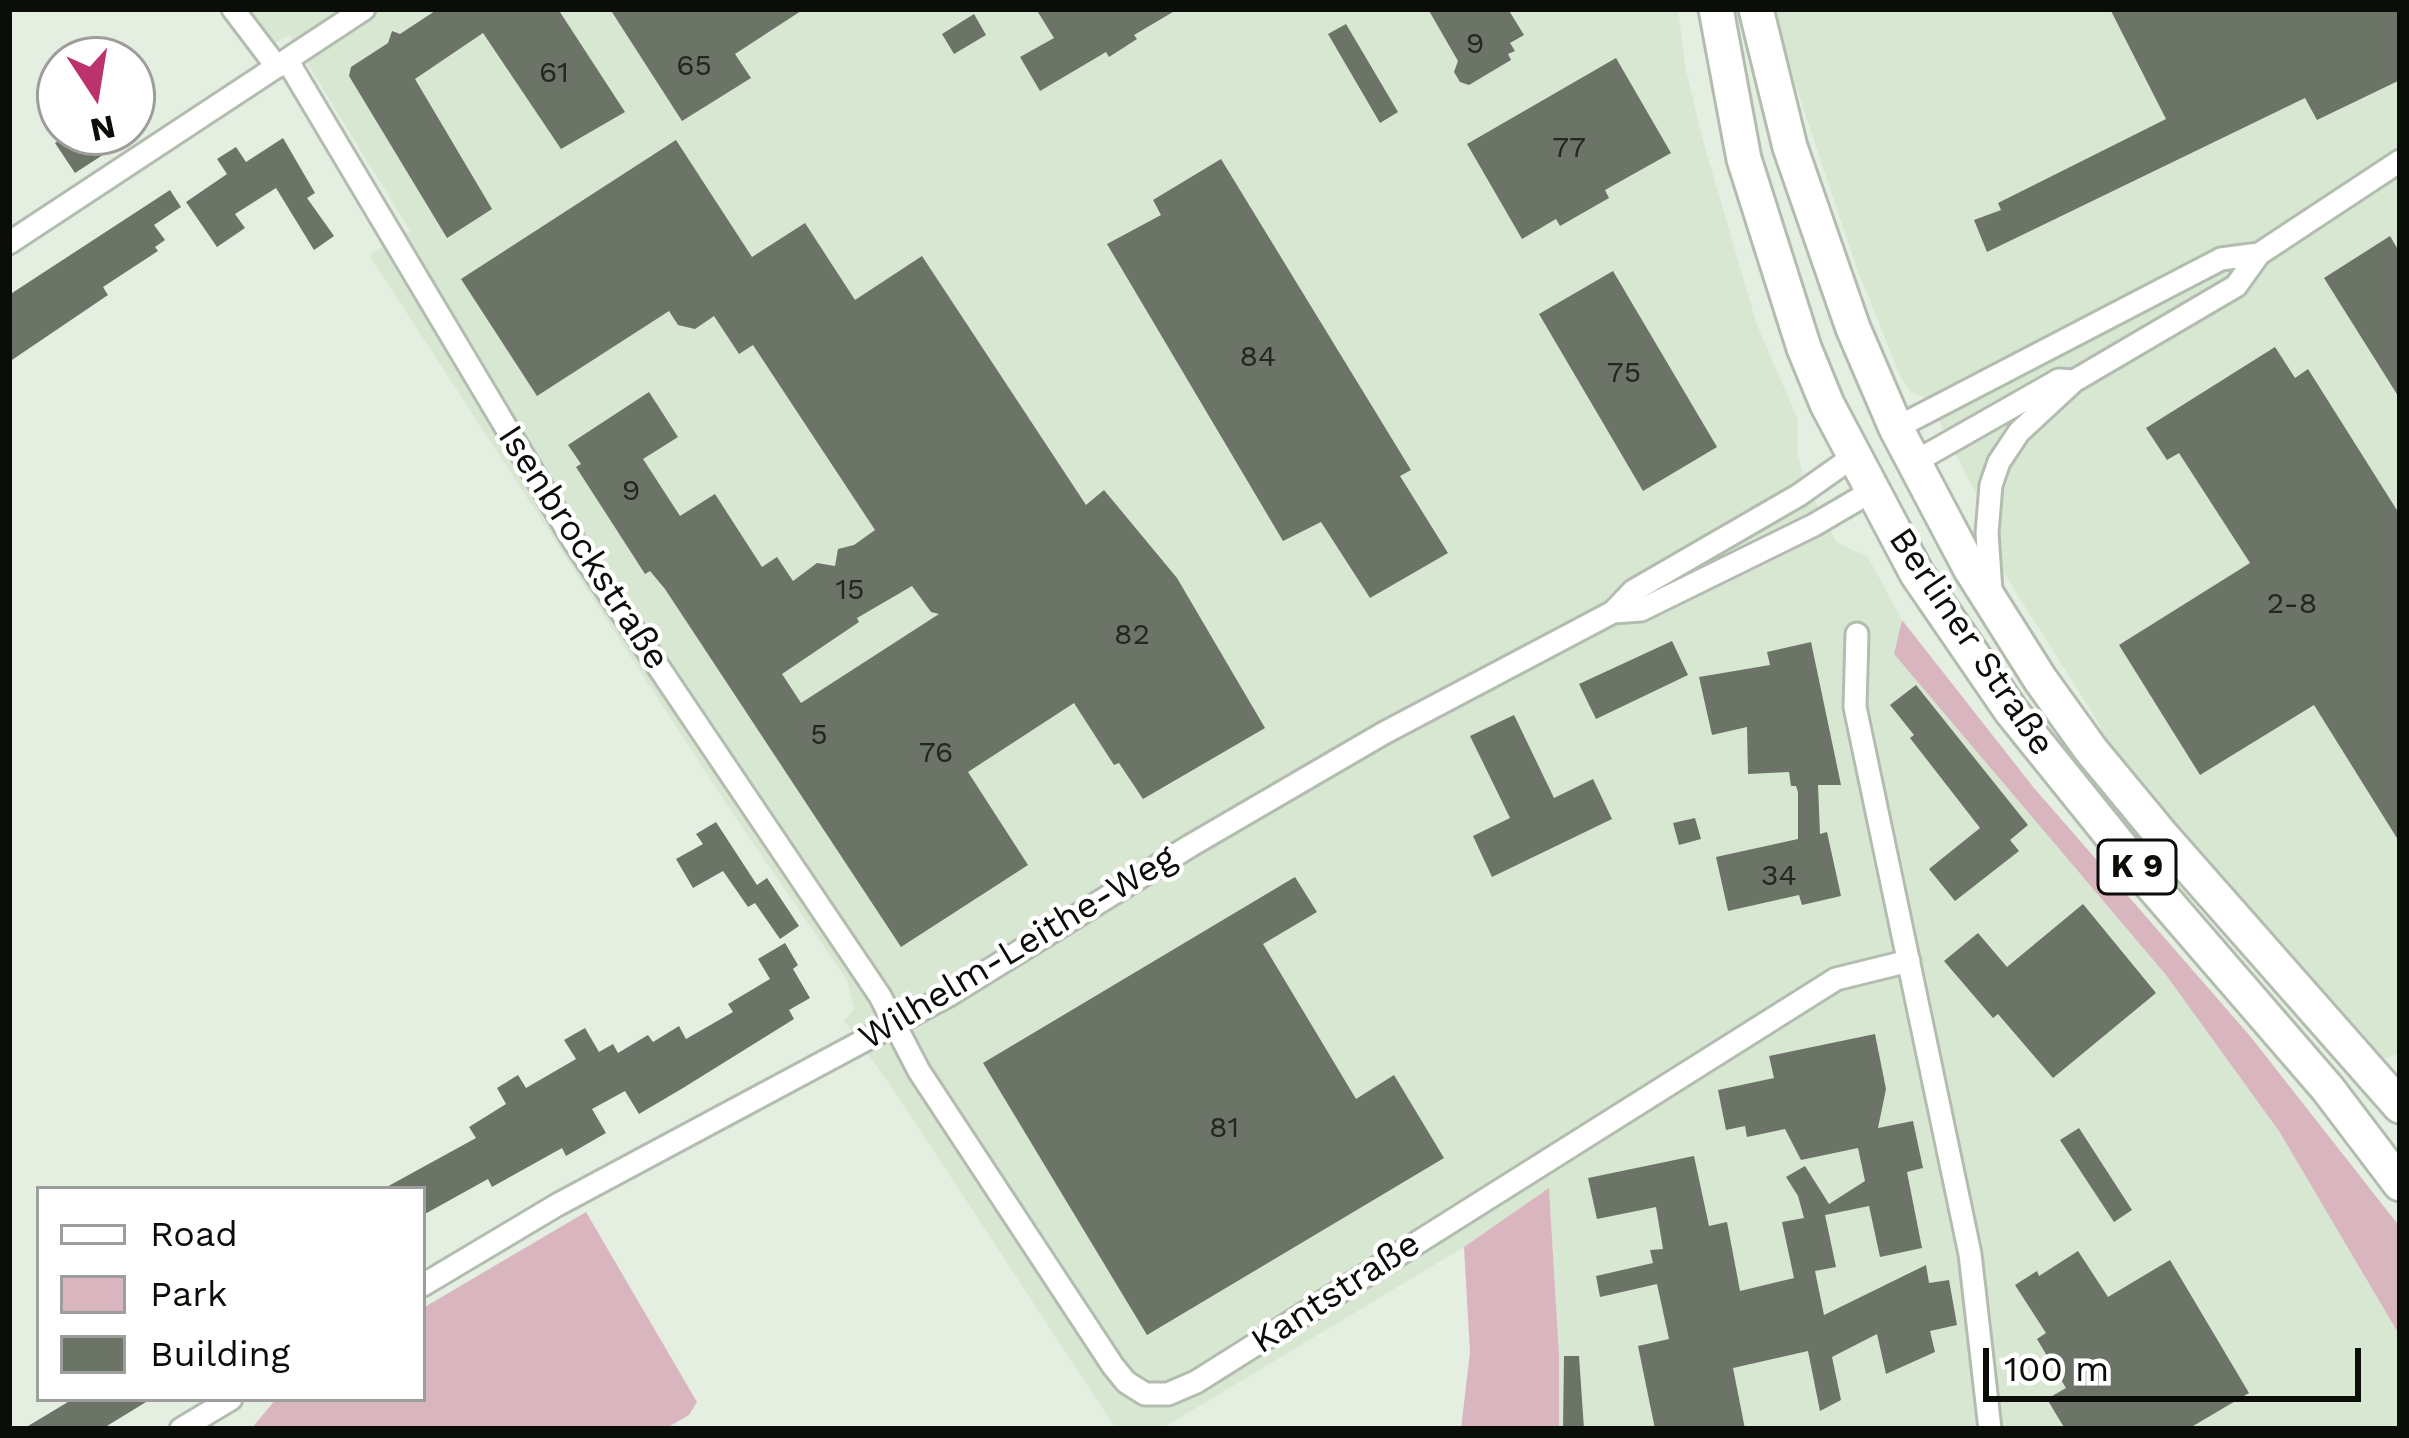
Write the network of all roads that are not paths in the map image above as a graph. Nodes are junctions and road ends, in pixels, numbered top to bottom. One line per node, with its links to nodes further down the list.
1 (233, 9): 5 (street, Isenbrockstraße)
2 (364, 9): 5 (street)
3 (1716, 9): 11 (main road, Berliner Straße / K 9)
4 (1756, 9): 10 (main road, Berliner Straße / K 9)
5 (282, 64): 7 (street); 18 (street, Isenbrockstraße)
6 (2400, 161): 8 (street)
7 (9, 243)
8 (2259, 254): 9 (street); 10 (street)
9 (2074, 381): 12 (street); 14 (street)
10 (1896, 428): 11 (main road, Wilhelm-Leithe-Weg); 12 (main road, Berliner Straße / K 9)
11 (1854, 456): 13 (main road, Berliner Straße / K 9); 15 (street, Wilhelm-Leithe-Weg)
12 (1913, 463): 13 (main road, Wilhelm-Leithe-Weg); 14 (main road, Berliner Straße / K 9)
13 (1872, 491): 15 (street, Wilhelm-Leithe-Weg); 20 (main road, Berliner Straße / K 9)
14 (1992, 604): 19 (main road, Berliner Straße / K 9)
15 (1613, 612): 18 (street, Wilhelm-Leithe-Weg)
16 (1858, 634): 17 (street)
17 (1910, 961): 18 (street, Kantstraße); 24 (street)
18 (896, 1025): 21 (street, Wilhelm-Leithe-Weg)
19 (2400, 1106)
20 (2400, 1184)
21 (426, 1283)
22 (226, 1402): 23 (street)
23 (181, 1429)
24 (1990, 1429)

